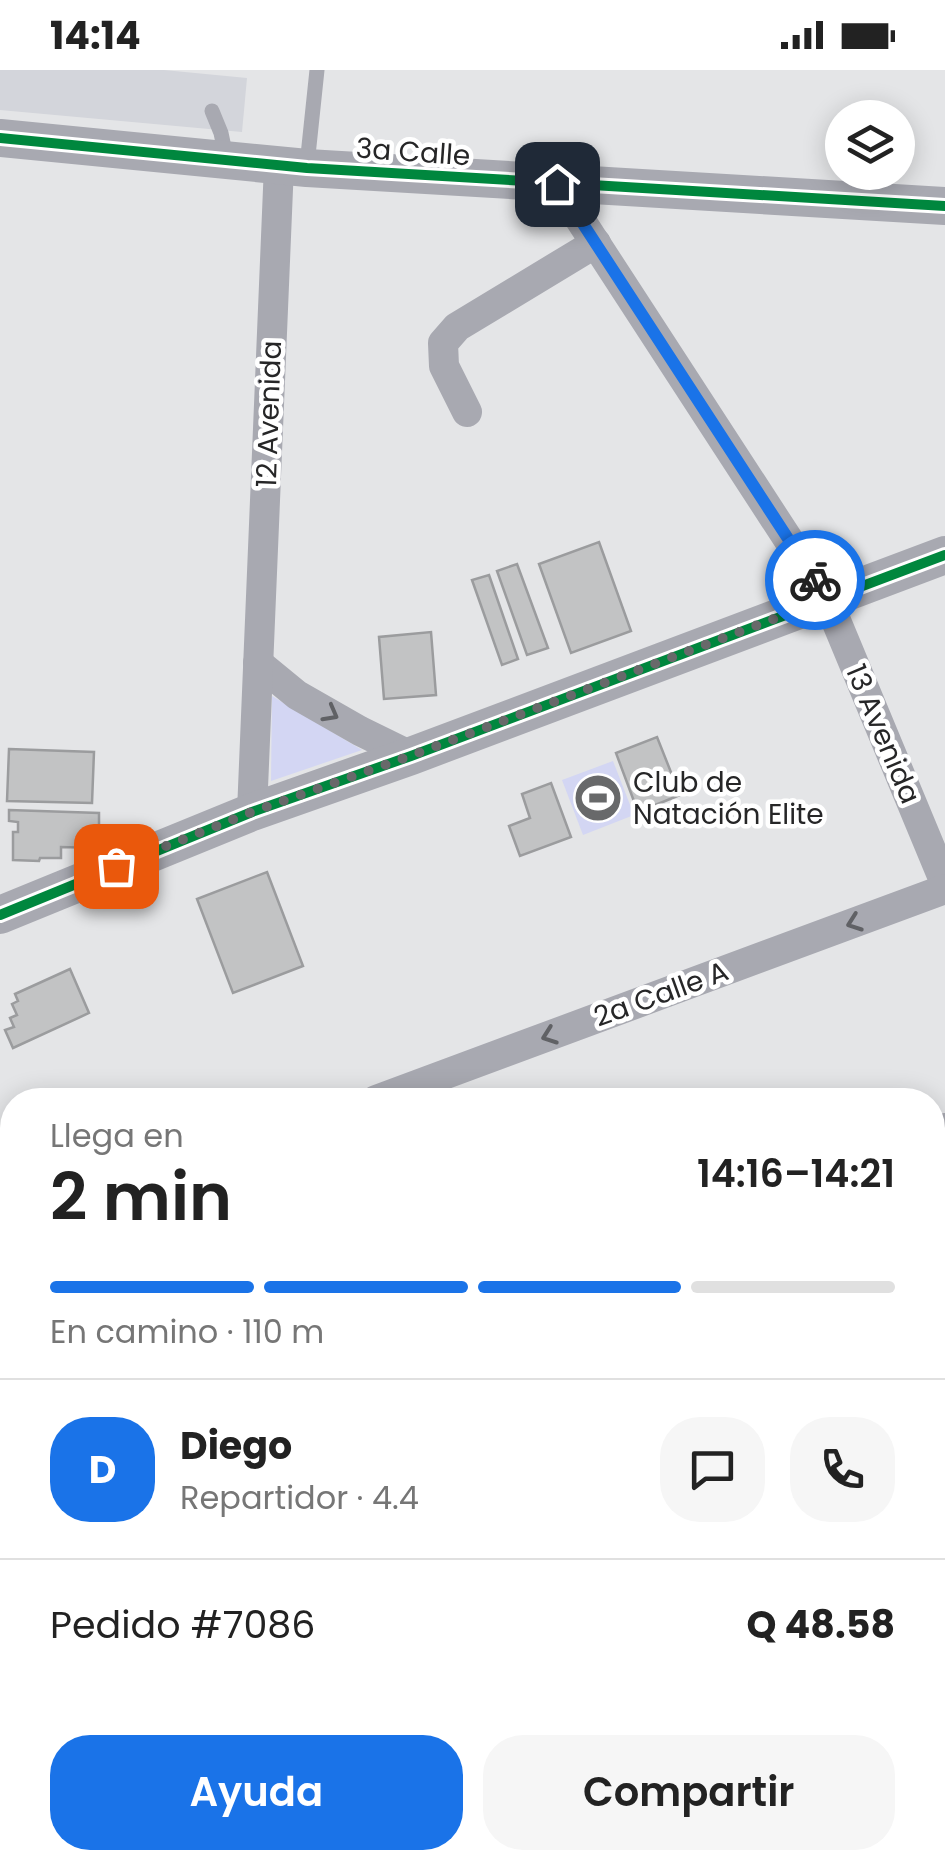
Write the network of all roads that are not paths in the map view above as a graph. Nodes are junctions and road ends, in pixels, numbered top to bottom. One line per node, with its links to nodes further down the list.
1 (317, 70): 5 (lane)
2 (212, 111): 4 (lane)
3 (0, 138): 4 (street, 3a Calle)
4 (227, 161): 5 (street, 3a Calle)
5 (293, 166): 6 (street, 3a Calle); 12 (street, 12 Avenida)
6 (557, 184): 7 (street, 3a Calle); 8 (street, 13 Avenida)
7 (945, 206)
8 (596, 243): 9 (street); 11 (street, 13 Avenida)
9 (468, 412)
10 (945, 555): 11 (street)
11 (827, 599): 13 (street); 15 (street, 13 Avenida)
12 (258, 664): 13 (street, one-way to 13); 14 (street, 12 Avenida)
13 (410, 756): 14 (street)
14 (252, 812): 16 (street)
15 (945, 886): 17 (street, 2a Calle A, one-way to 17)
16 (0, 915)
17 (408, 1088)

